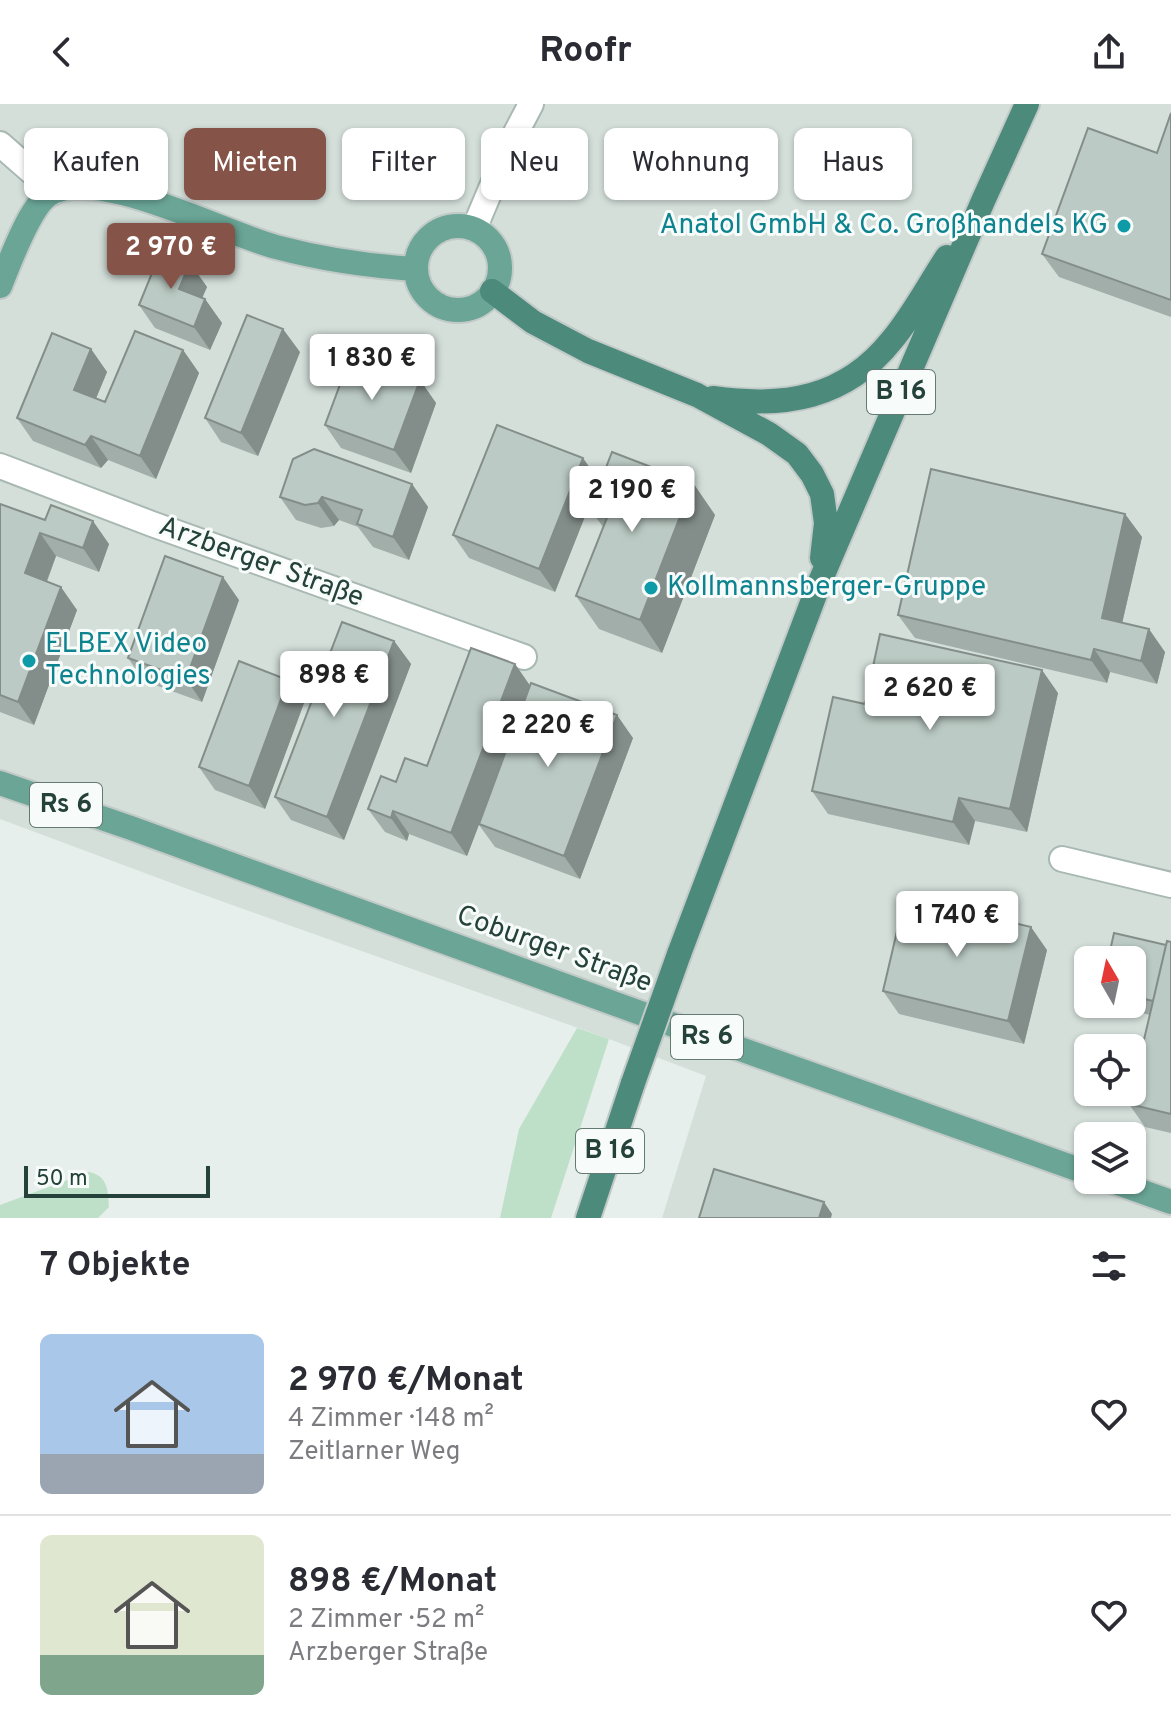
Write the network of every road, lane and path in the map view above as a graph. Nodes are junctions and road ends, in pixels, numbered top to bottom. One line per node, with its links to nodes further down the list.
1 (531, 104): 8 (street)
2 (1027, 104): 7 (highway, B 16)
3 (0, 144): 4 (street)
4 (24, 165)
5 (42, 200): 10 (main road)
6 (146, 200): 9 (main road)
7 (983, 201): 12 (highway, B 16); 14 (highway, B 16)
8 (474, 229): 9 (main road); 11 (main road)
9 (415, 269): 11 (main road)
10 (2, 280)
11 (492, 291): 12 (highway)
12 (697, 395): 14 (highway, B 16)
13 (0, 466): 15 (street, Arzberger Straße)
14 (819, 584): 22 (highway, B 16, bridge)
15 (524, 657)
16 (0, 783): 19 (main road, Coburger Straße / Rs 6)
17 (1062, 859): 18 (street)
18 (1171, 885)
19 (1074, 1168)
20 (1146, 1193): 21 (main road)
21 (1171, 1202)
22 (588, 1218)

